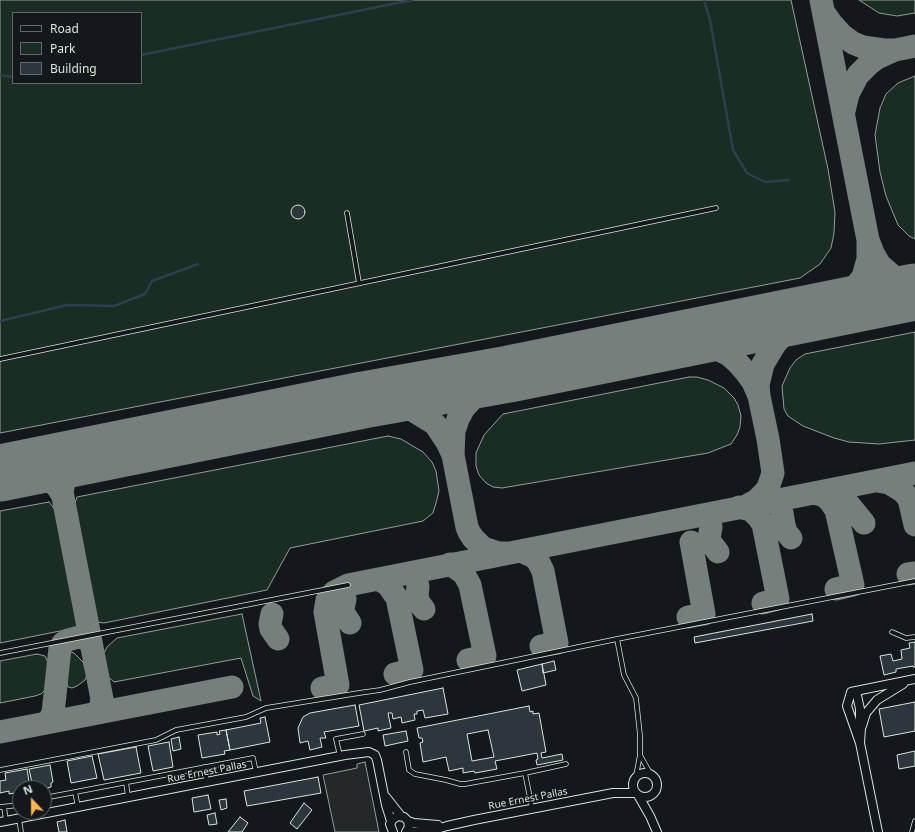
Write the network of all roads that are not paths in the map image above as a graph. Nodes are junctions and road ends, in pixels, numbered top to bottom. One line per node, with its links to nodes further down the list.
1 (716, 208): 3 (lane)
2 (347, 213): 3 (lane)
3 (359, 283): 4 (lane)
4 (0, 359)
5 (915, 581): 9 (lane)
6 (348, 585): 10 (lane)
7 (892, 632): 8 (lane)
8 (915, 637)
9 (617, 639): 17 (lane); 21 (lane)
10 (0, 653)
11 (915, 679): 12 (street); 13 (street)
12 (853, 692): 13 (street); 15 (street)
13 (861, 728): 15 (street)
14 (363, 734): 18 (lane)
15 (860, 743): 51 (street)
16 (406, 752): 23 (lane)
17 (640, 755): 24 (lane); 25 (lane)
18 (340, 756): 22 (street, Rue Ernest Pallas); 34 (street, Rue Ernest Pallas)
19 (566, 764): 23 (lane)
20 (204, 767): 22 (lane); 26 (lane); 27 (lane)
21 (0, 770)
22 (256, 772): 27 (street, Rue Ernest Pallas)
23 (525, 773): 38 (lane)
24 (650, 773): 25 (street); 31 (street)
25 (634, 778): 29 (street, Rue Ernest Pallas); 30 (street)
26 (126, 782): 28 (lane); 33 (lane)
27 (207, 782): 33 (street, Rue Ernest Pallas)
28 (75, 792): 32 (lane); 37 (lane)
29 (613, 793): 30 (street, Rue Ernest Pallas); 38 (street, Rue Ernest Pallas)
30 (637, 794): 31 (street); 40 (street)
31 (652, 795): 40 (street)
32 (52, 796)
33 (128, 797): 37 (street, Rue Ernest Pallas)
34 (385, 797): 41 (street, Rue Ernest Pallas); 46 (street, Rue Ernest Pallas)
35 (12, 806): 36 (lane)
36 (2, 807): 43 (lane)
37 (78, 807): 39 (street, Rue Ernest Pallas)
38 (532, 808): 45 (street, Rue Ernest Pallas)
39 (52, 812)
40 (650, 816): 50 (street)
41 (404, 819): 45 (street, Rue Ernest Pallas); 46 (street); 48 (street)
42 (19, 820): 47 (lane)
43 (3, 821)
44 (915, 821): 52 (lane)
45 (447, 826): 49 (street, Rue Ernest Pallas)
46 (390, 828)
47 (22, 832)
48 (406, 832)
49 (411, 832)
50 (657, 832)
51 (878, 832)
52 (912, 832)

